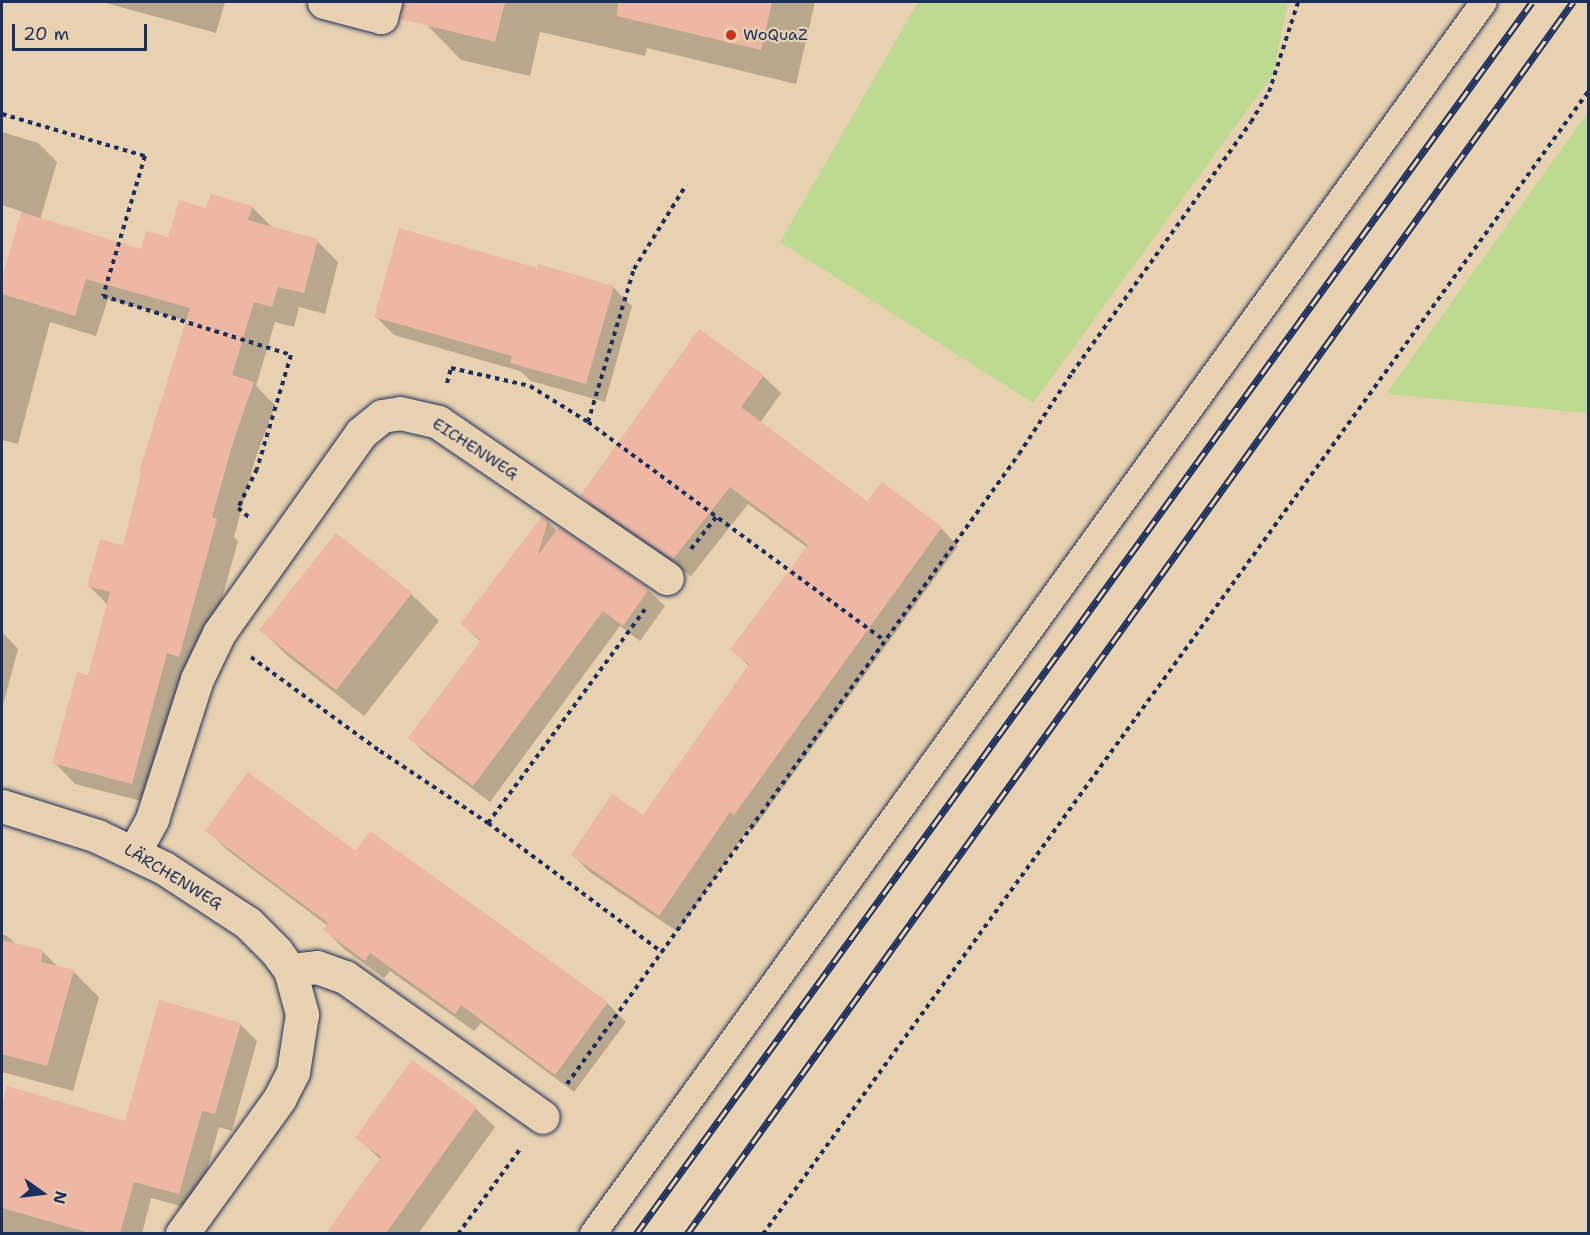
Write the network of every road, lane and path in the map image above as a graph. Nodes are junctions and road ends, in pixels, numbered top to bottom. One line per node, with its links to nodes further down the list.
1 (324, 2): 2 (street)
2 (385, 2)
3 (1298, 2): 14 (path)
4 (1484, 2): 23 (lane)
5 (1588, 92): 24 (path)
6 (2, 114): 11 (path)
7 (686, 185): 9 (path)
8 (438, 422): 9 (path); 11 (street, EICHENWEG); 12 (street, EICHENWEG)
9 (588, 422): 10 (path)
10 (717, 516): 12 (path); 14 (path)
11 (282, 544): 13 (street, EICHENWEG)
12 (668, 578): 16 (path)
13 (219, 633): 16 (path); 17 (street, EICHENWEG)
14 (885, 641): 18 (path)
15 (2, 806): 17 (street, LÄRCHENWEG)
16 (488, 823): 18 (path)
17 (134, 852): 19 (street, LÄRCHENWEG)
18 (662, 952): 20 (path)
19 (290, 970): 20 (street); 21 (street, LÄRCHENWEG)
20 (543, 1117): 22 (path)
21 (182, 1233)
22 (458, 1233)
23 (593, 1233)
24 (763, 1233)

